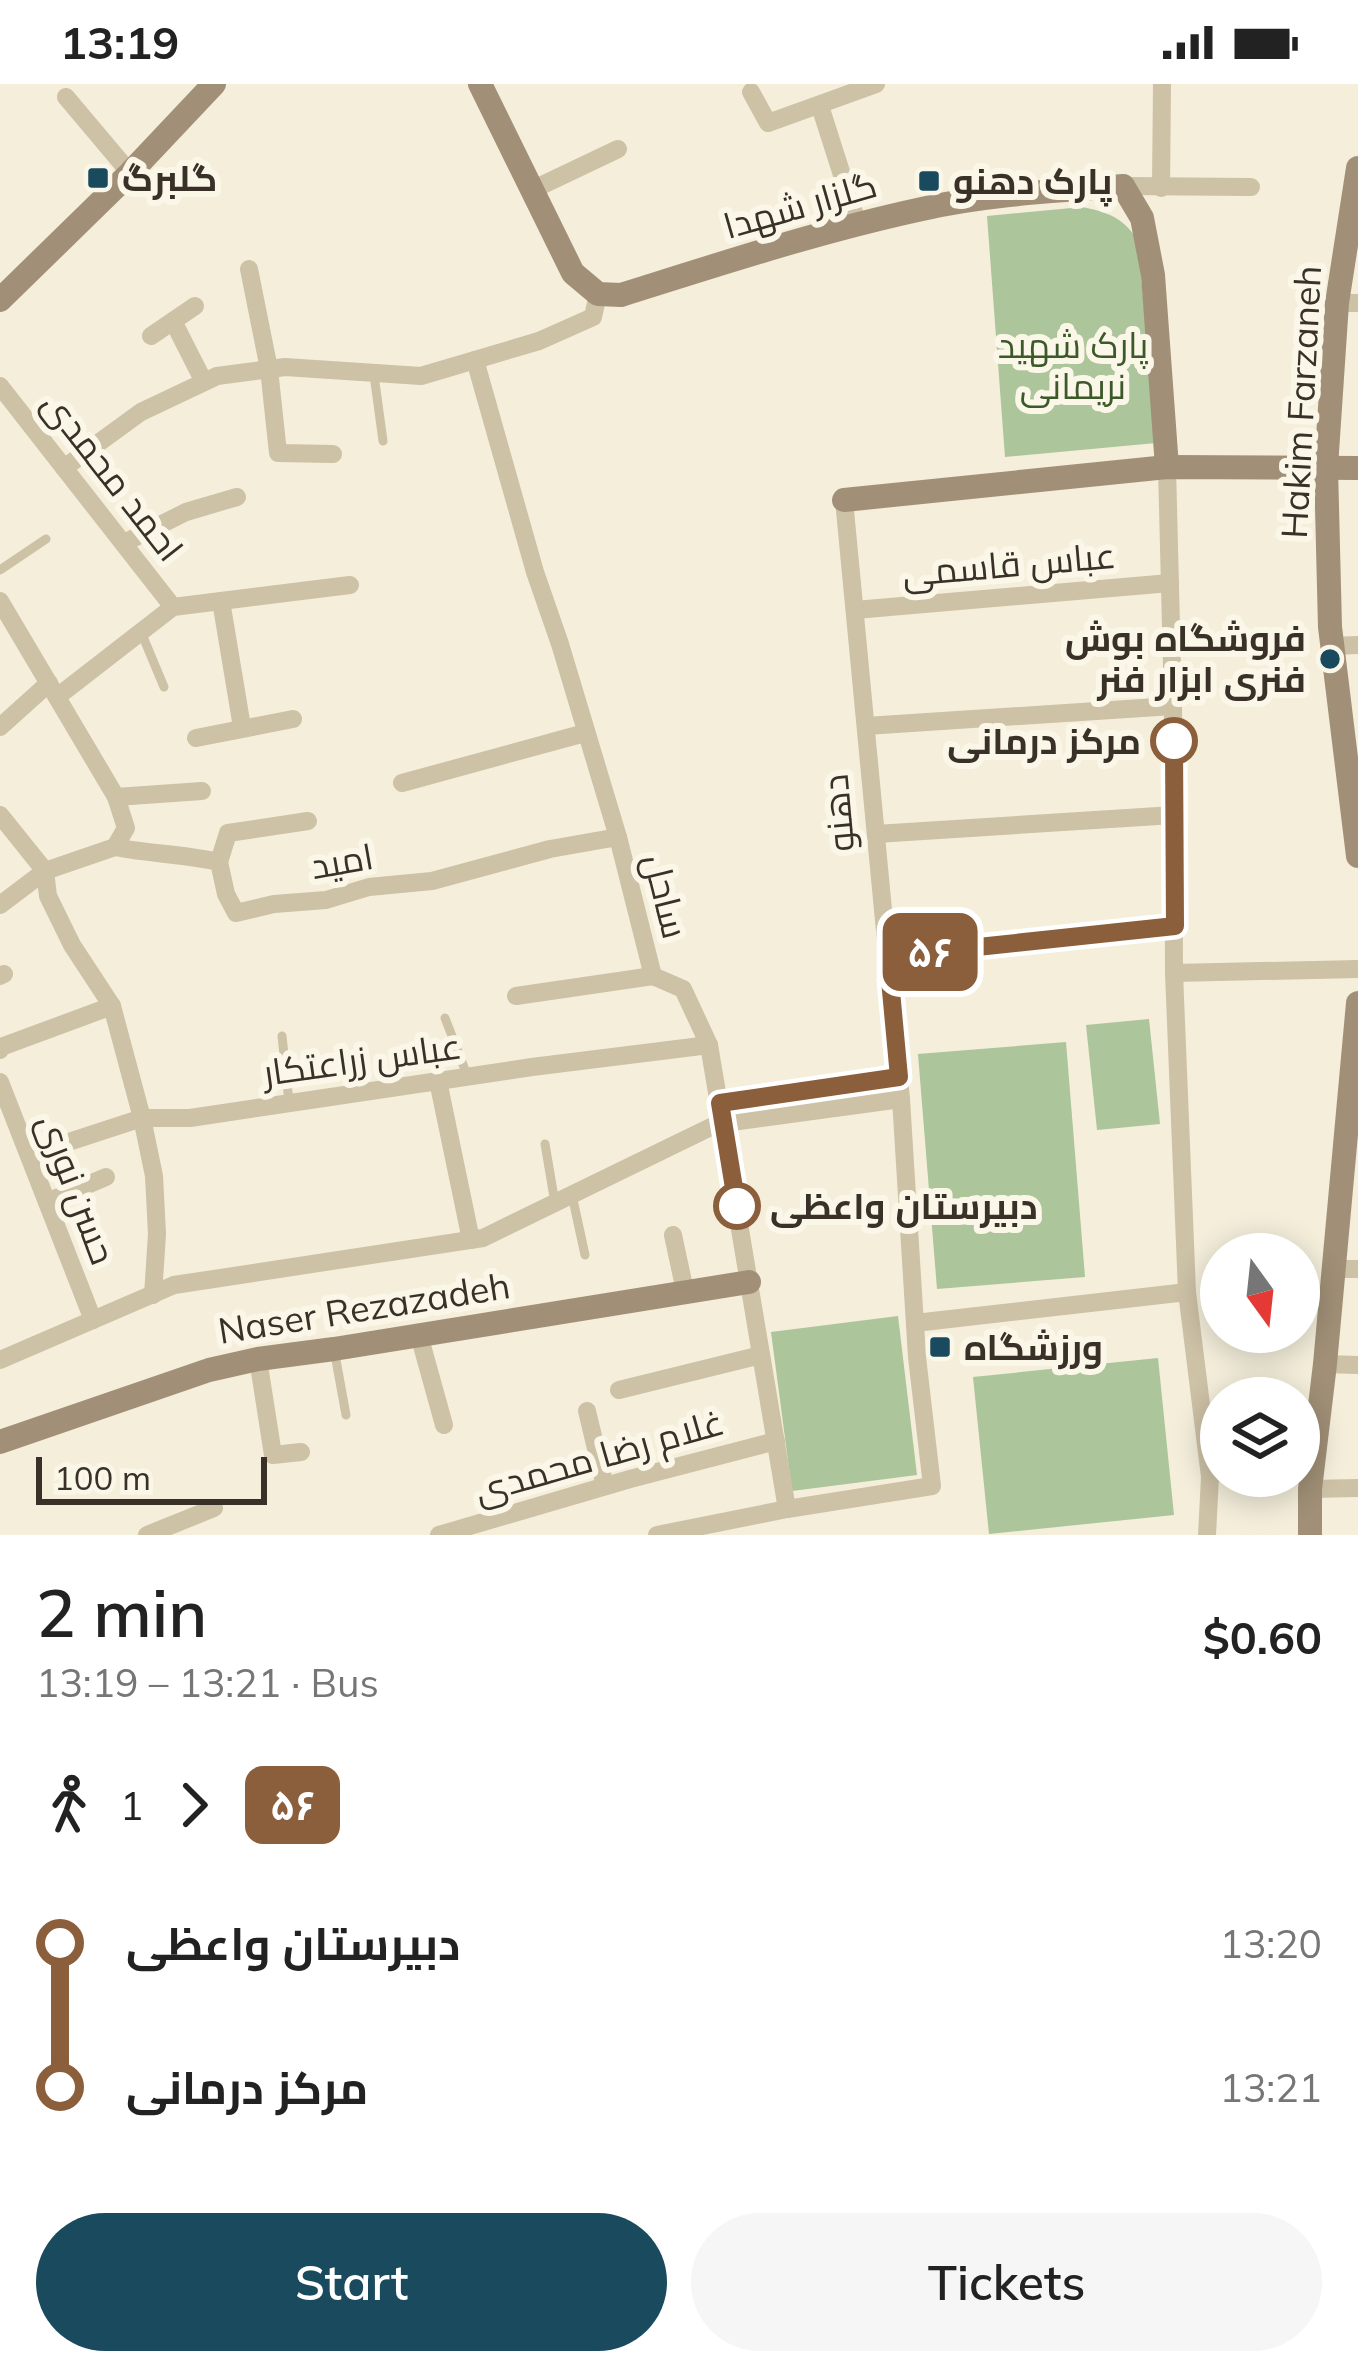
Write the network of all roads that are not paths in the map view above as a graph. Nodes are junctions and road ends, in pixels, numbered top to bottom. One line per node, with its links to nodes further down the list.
1 (214, 84): 10 (street)
2 (480, 84): 14 (street)
3 (876, 84): 7 (street)
4 (1162, 84): 13 (street)
5 (751, 92): 7 (street)
6 (66, 97): 10 (street)
7 (820, 106): 16 (street)
8 (618, 149): 14 (street)
9 (1358, 167): 15 (street, Hakim Farzaneh)
10 (130, 173): 19 (street)
11 (1123, 186): 13 (street); 16 (street, گلزار شهدا); 32 (street)
12 (1251, 187): 13 (street)
13 (1161, 188)
14 (534, 189): 18 (street)
15 (1354, 216): 20 (street, Hakim Farzaneh)
16 (858, 225): 18 (street, گلزار شهدا)
17 (249, 269): 25 (street)
18 (598, 294): 24 (street)
19 (0, 300)
20 (1348, 303): 31 (street, Hakim Farzaneh)
21 (195, 306): 22 (street)
22 (173, 321): 23 (street); 27 (street)
23 (151, 336)
24 (475, 360): 26 (street); 55 (street, ساحل)
25 (269, 370): 26 (street); 27 (street); 30 (street)
26 (374, 375): 29 (lane)
27 (204, 382): 33 (street)
28 (0, 386): 33 (street, احمد محمدی)
29 (383, 441)
30 (333, 454)
31 (1326, 466): 32 (street, دهنو); 34 (street, دهنو); 47 (street, Hakim Farzaneh)
32 (1167, 467): 36 (street, دهنو); 40 (street)
33 (64, 468): 38 (street, احمد محمدی)
34 (1358, 468)
35 (237, 497): 38 (street)
36 (844, 500): 45 (street, دهنو)
37 (46, 539): 39 (lane)
38 (124, 543): 44 (street, احمد محمدی)
39 (0, 570)
40 (1170, 583): 45 (street, عباس قاسمی); 50 (street)
41 (350, 584): 43 (street)
42 (0, 601): 49 (street)
43 (221, 601): 44 (street); 54 (street)
44 (173, 607): 46 (street)
45 (855, 610): 52 (street, دهنو)
46 (141, 632): 48 (lane); 49 (street)
47 (1345, 645): 59 (street, Hakim Farzaneh)
48 (164, 688)
49 (53, 690): 53 (street); 60 (street)
50 (1173, 706): 52 (street); 62 (street)
51 (292, 719): 54 (street)
52 (866, 726): 64 (street, دهنو)
53 (0, 727)
54 (242, 727): 56 (street)
55 (585, 733): 57 (street); 65 (street, ساحل)
56 (196, 738)
57 (402, 783)
58 (202, 790): 60 (street)
59 (1354, 790): 67 (street, Hakim Farzaneh)
60 (116, 796): 66 (street)
61 (0, 815): 69 (street)
62 (1174, 815): 64 (street); 71 (street)
63 (308, 821): 68 (street)
64 (876, 834): 75 (street, دهنو)
65 (618, 837): 68 (street, امید); 74 (street, ساحل)
66 (115, 847): 68 (street); 69 (street)
67 (1358, 856)
68 (219, 862)
69 (45, 871): 70 (street); 78 (street)
70 (0, 905)
71 (1175, 926): 73 (street); 75 (street)
72 (1358, 969): 73 (street)
73 (1174, 973): 104 (street)
74 (653, 976): 76 (street); 81 (street, ساحل)
75 (890, 980): 85 (street, دهنو)
76 (516, 996)
77 (1358, 1003): 84 (street)
78 (112, 1006): 82 (street); 91 (street)
79 (445, 1018): 83 (lane)
80 (282, 1036): 89 (lane)
81 (709, 1045): 83 (street, عباس زراعتکار); 90 (street, ساحل)
82 (0, 1050)
83 (468, 1076): 86 (street, عباس زراعتکار)
84 (1355, 1076): 94 (street)
85 (899, 1077): 88 (street, دهنو); 90 (street)
86 (438, 1081): 89 (street, عباس زراعتکار); 99 (street)
87 (0, 1082): 93 (street, حسن نوری)
88 (901, 1099): 90 (street); 107 (street, دهنو)
89 (289, 1103): 91 (street, عباس زراعتکار)
90 (722, 1113): 96 (street); 102 (street, ساحل)
91 (142, 1118): 93 (street, عباس زراعتکار); 105 (street)
92 (544, 1144): 96 (lane)
93 (29, 1155): 97 (street, حسن نوری)
94 (1350, 1177): 101 (street)
95 (106, 1178): 97 (street)
96 (564, 1199): 99 (street); 100 (lane)
97 (47, 1202): 106 (street, حسن نوری)
98 (673, 1235): 103 (street)
99 (470, 1240): 105 (street)
100 (585, 1255)
101 (1346, 1269): 113 (street)
102 (749, 1282): 103 (street, Naser Rezazadeh); 110 (street, ساحل)
103 (685, 1291): 108 (street, Naser Rezazadeh)
104 (1187, 1292): 107 (street); 133 (street)
105 (153, 1294): 106 (street)
106 (93, 1320): 112 (street)
107 (915, 1323): 128 (street, دهنو)
108 (419, 1335): 109 (street, Naser Rezazadeh); 119 (street)
109 (334, 1349): 111 (street, Naser Rezazadeh); 118 (lane)
110 (761, 1355): 115 (street); 120 (street, ساحل)
111 (258, 1359): 121 (street, Naser Rezazadeh); 122 (street)
112 (0, 1360)
113 (1325, 1364): 114 (street); 116 (street)
114 (1358, 1365)
115 (619, 1390)
116 (1320, 1406)
117 (587, 1412): 123 (street)
118 (346, 1415)
119 (444, 1425)
120 (776, 1441): 123 (street, غلام رضا محمدی); 128 (street, ساحل)
121 (0, 1442)
122 (301, 1452)
123 (604, 1486): 130 (street, غلام رضا محمدی)
124 (1358, 1488): 125 (street)
125 (1320, 1489)
126 (1310, 1497): 134 (street)
127 (214, 1508): 129 (street)
128 (779, 1511): 131 (street); 132 (street, ساحل)
129 (147, 1535)
130 (440, 1535)
131 (657, 1535)
132 (774, 1535)
133 (1207, 1535)
134 (1310, 1535)

